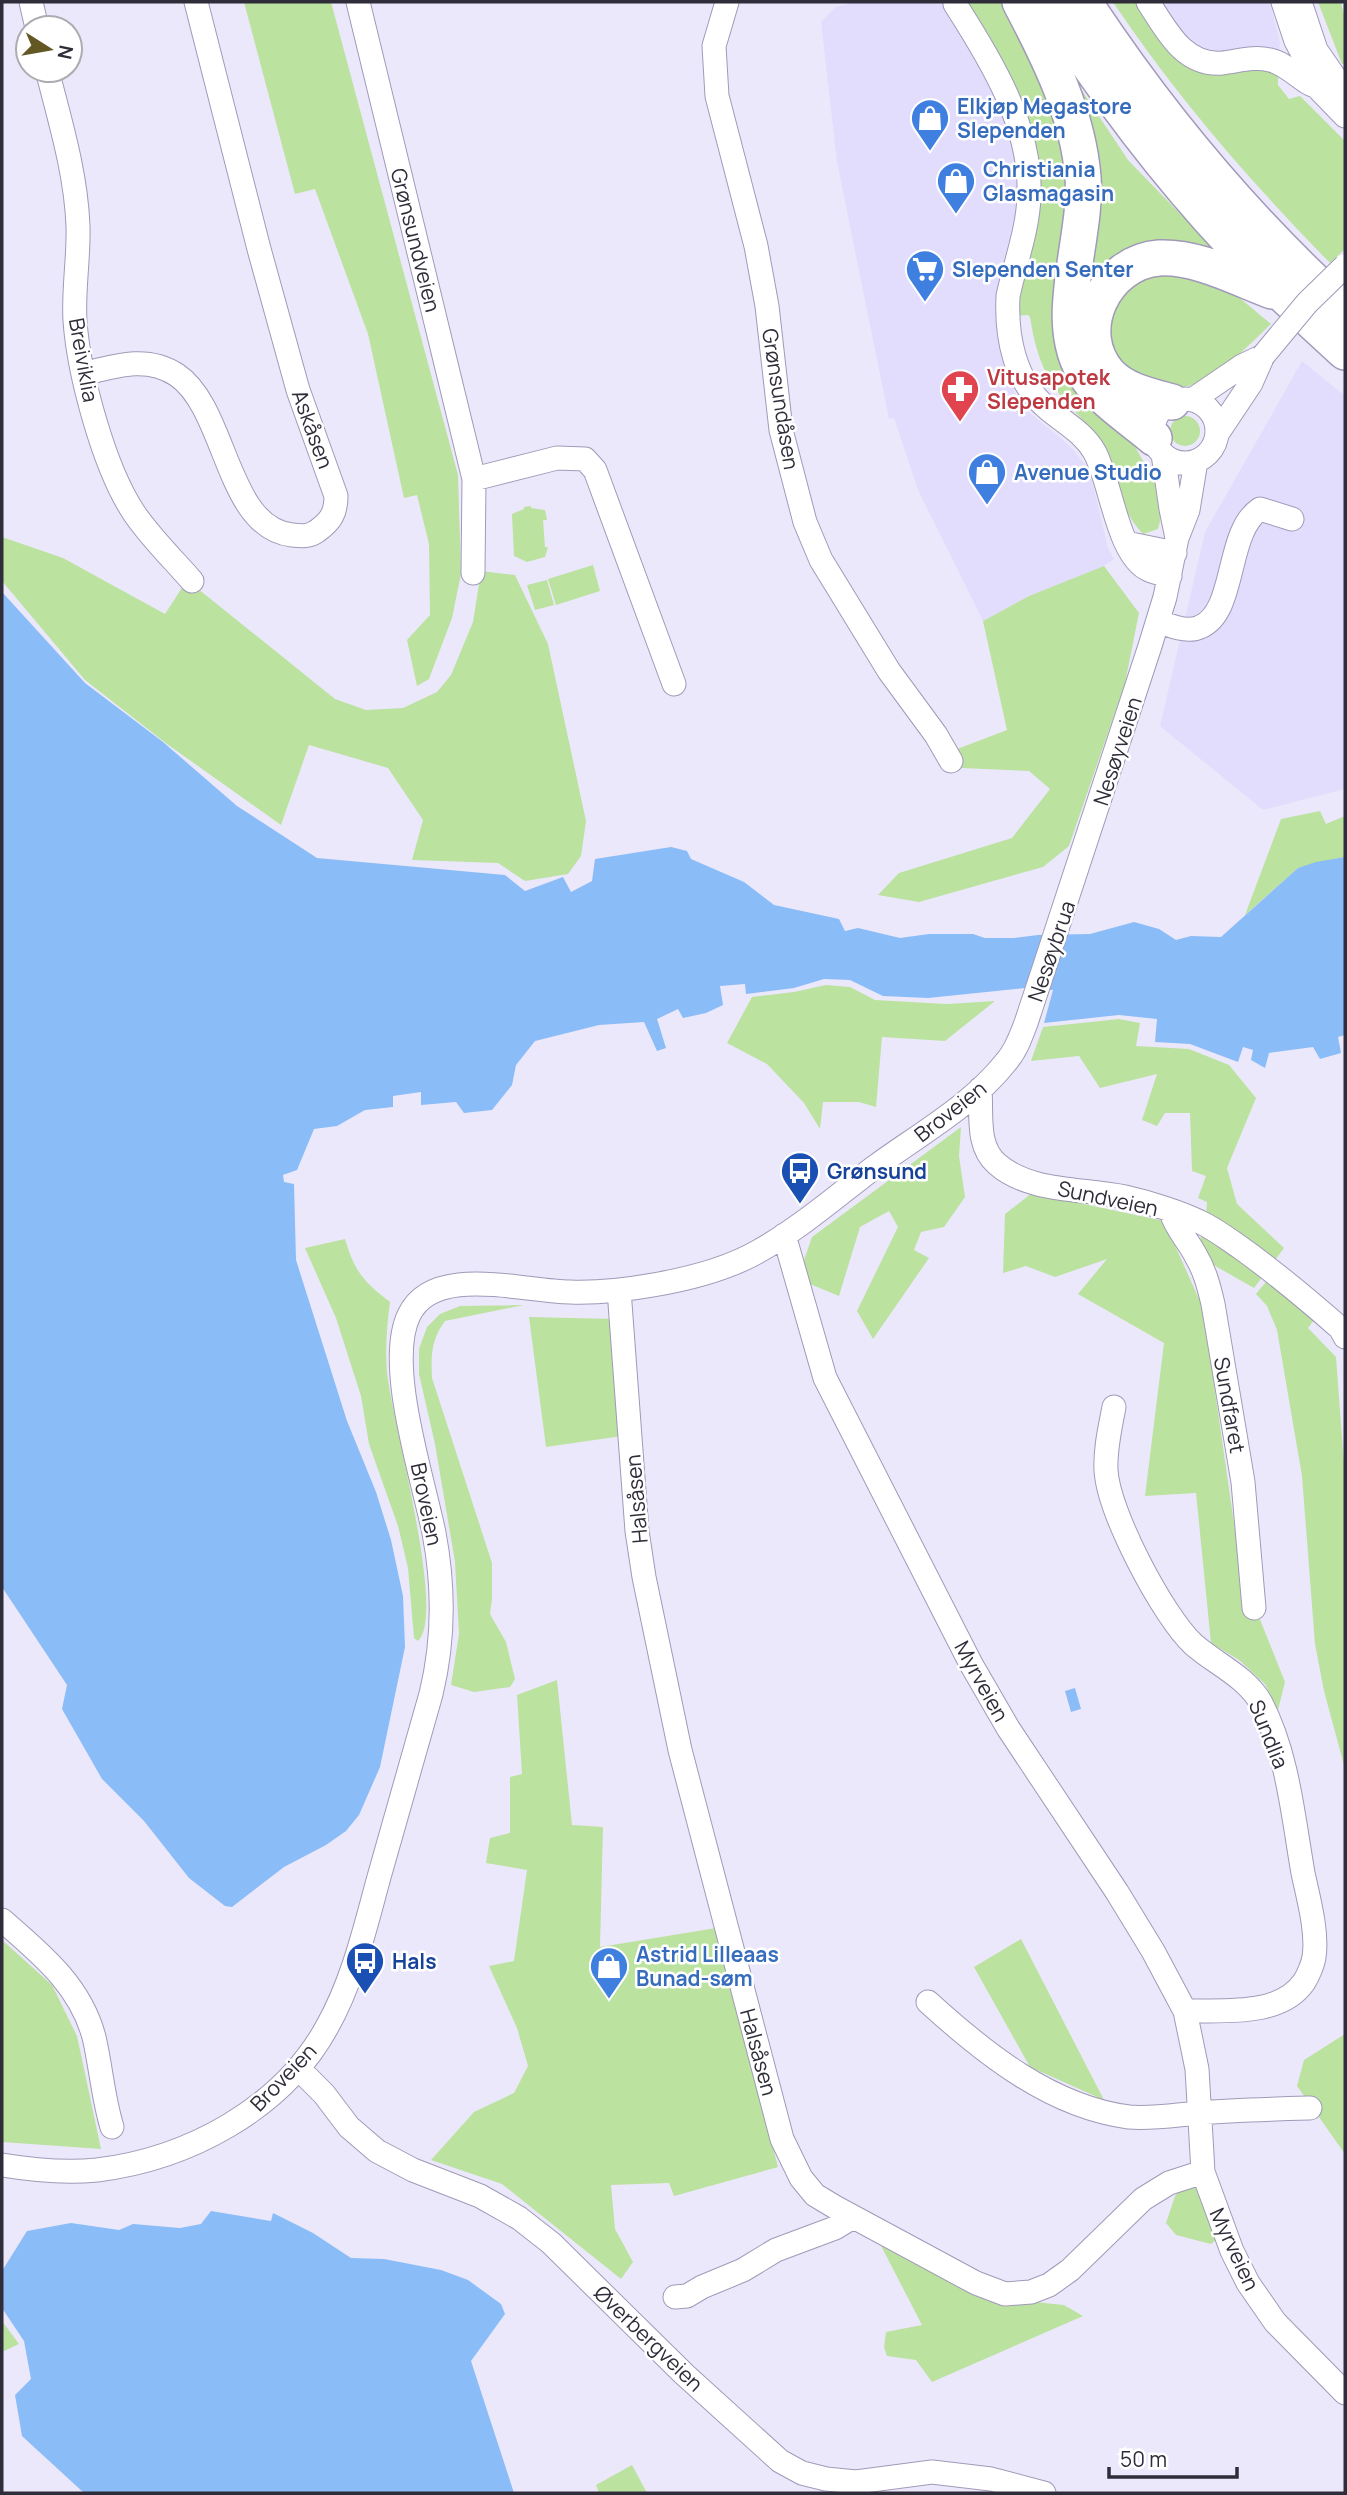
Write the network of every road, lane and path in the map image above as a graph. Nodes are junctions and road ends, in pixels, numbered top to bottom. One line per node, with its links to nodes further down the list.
1 (196, 2): 20 (street, Askåsen)
2 (358, 2): 25 (street, Grønsundveien)
3 (727, 2): 34 (street, Grønsundåsen)
4 (1020, 2): 23 (highway)
5 (1047, 2): 16 (highway)
6 (1084, 2): 17 (highway)
7 (1148, 2): 12 (street)
8 (1283, 2): 12 (street)
9 (1300, 2): 13 (street)
10 (955, 4): 27 (street)
11 (51, 84): 20 (street, Breiviklia)
12 (1316, 86): 14 (street)
13 (1345, 92)
14 (1345, 116)
15 (1345, 266): 19 (street, bridge)
16 (1283, 296): 18 (highway); 21 (highway)
17 (1342, 305)
18 (1345, 352)
19 (1263, 356): 21 (street); 22 (street)
20 (83, 374): 31 (street, Breiviklia)
21 (1182, 401): 22 (street); 23 (street)
22 (1217, 434): 24 (street)
23 (1159, 446): 24 (street); 28 (street, Nesøyveien)
24 (1196, 461): 28 (street, Nesøyveien)
25 (474, 479): 29 (street, Grønsundveien); 33 (street)
26 (1292, 519): 32 (street)
27 (1126, 543): 28 (street); 30 (street)
28 (1176, 546): 30 (street, Nesøyveien)
29 (473, 573)
30 (1170, 576): 32 (street, Nesøyveien)
31 (192, 581)
32 (1158, 621): 35 (street, Nesøyveien)
33 (674, 684)
34 (951, 761)
35 (1075, 880): 36 (street, Nesøybrua)
36 (1026, 1023): 37 (street, Broveien)
37 (980, 1089): 38 (street, Sundveien); 39 (street, Broveien)
38 (1171, 1212): 41 (street, Sundveien); 43 (street, Sundfaret)
39 (784, 1235): 40 (street, Broveien); 46 (street, Myrveien)
40 (619, 1290): 47 (street, Broveien); 53 (street, Halsåsen)
41 (1345, 1336)
42 (1114, 1407): 46 (street, Sundlia)
43 (1254, 1608)
44 (2, 1920): 50 (street)
45 (928, 2002): 49 (street)
46 (1185, 2011): 49 (street, Myrveien)
47 (298, 2068): 51 (street, Broveien); 56 (street, Øverbergveien)
48 (1310, 2108): 49 (street)
49 (1200, 2113): 52 (street, Myrveien)
50 (111, 2127)
51 (2, 2165)
52 (1203, 2172): 53 (street, Halsåsen); 55 (street, Myrveien)
53 (853, 2217): 54 (street)
54 (675, 2297)
55 (1345, 2393)
56 (856, 2487): 57 (street, Øverbergveien)
57 (1044, 2493)

